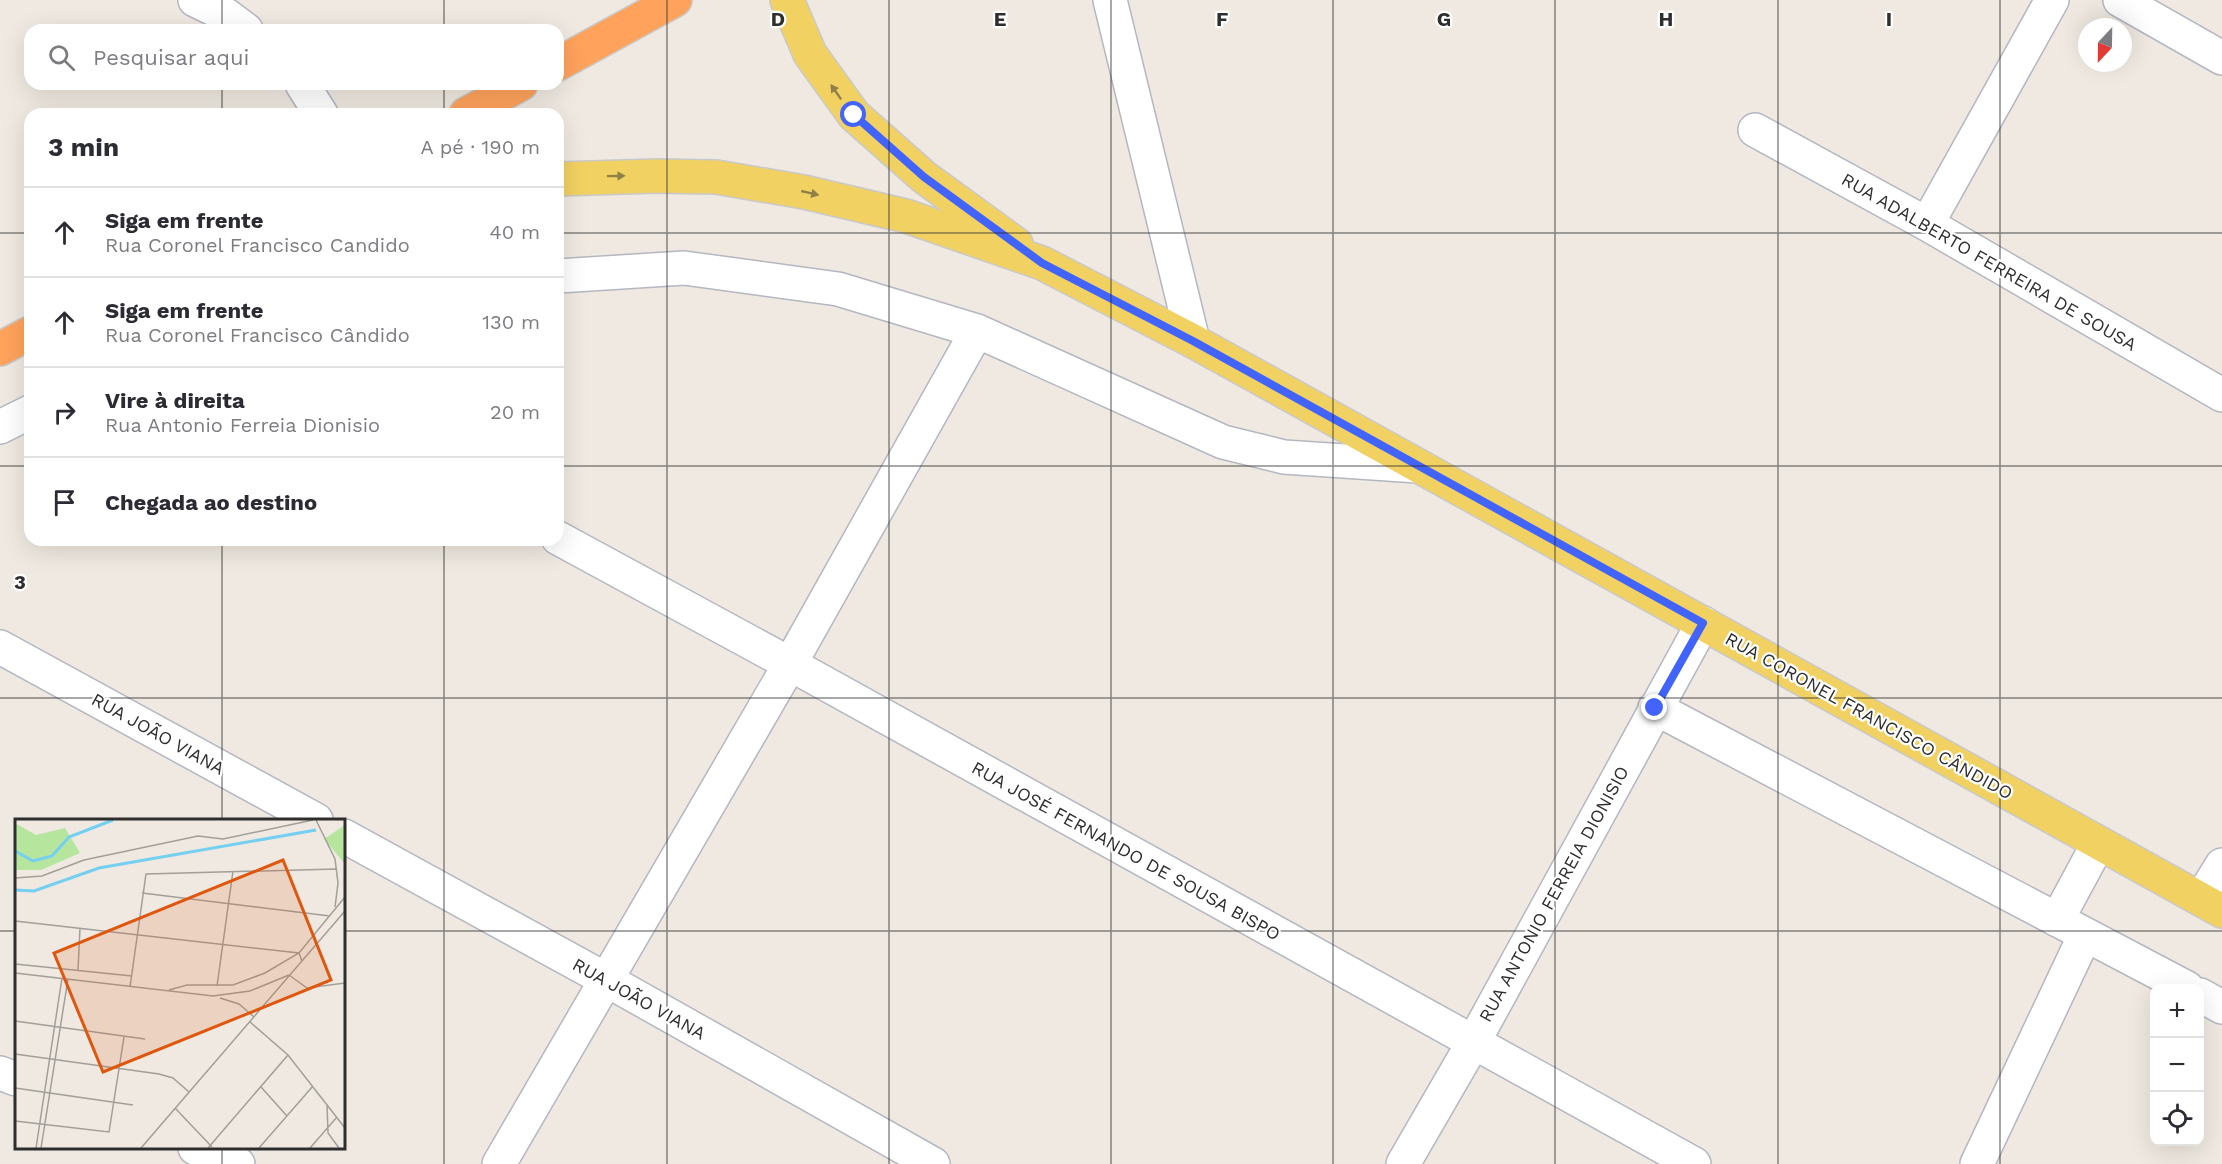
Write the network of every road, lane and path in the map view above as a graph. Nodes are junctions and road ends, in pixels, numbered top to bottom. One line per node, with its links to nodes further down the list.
1 (195, 0): 7 (street)
2 (675, 0): 9 (highway)
3 (787, 0): 17 (main road, one-way to 3)
4 (1110, 0): 21 (street)
5 (2052, 0): 16 (street)
6 (2120, 0): 8 (street)
7 (238, 24)
8 (2222, 58)
9 (564, 61)
10 (306, 90): 12 (street)
11 (510, 90): 13 (highway)
12 (317, 108)
13 (477, 108)
14 (1755, 130): 16 (street, RUA ADALBERTO FERREIRA DE SOUSA)
15 (564, 179): 17 (main road, one-way to 17)
16 (1927, 224): 23 (street, RUA ADALBERTO FERREIRA DE SOUSA)
17 (1042, 263): 21 (main road, RUA CORONEL FRANCISCO CÂNDIDO)
18 (564, 276): 19 (street)
19 (977, 331): 26 (street); 30 (street)
20 (24, 336): 22 (highway)
21 (1193, 341): 26 (main road, RUA CORONEL FRANCISCO CÂNDIDO)
22 (0, 349)
23 (2222, 395)
24 (24, 415): 25 (street)
25 (0, 428)
26 (1418, 466): 28 (main road, RUA CORONEL FRANCISCO CÂNDIDO)
27 (564, 541): 30 (street, RUA JOSÉ FERNANDO DE SOUSA BISPO)
28 (1703, 623): 31 (street, RUA ANTONIO FERREIA DIONISIO); 34 (main road, RUA CORONEL FRANCISCO CÂNDIDO)
29 (0, 647): 32 (street, RUA JOÃO VIANA)
30 (790, 664): 39 (street); 43 (street, RUA JOSÉ FERNANDO DE SOUSA BISPO)
31 (1655, 708): 37 (street); 43 (street, RUA ANTONIO FERREIA DIONISIO)
32 (314, 819)
33 (345, 837): 39 (street, RUA JOÃO VIANA)
34 (2098, 844): 36 (main road, RUA CORONEL FRANCISCO CÂNDIDO); 37 (street)
35 (2222, 865): 36 (street)
36 (2212, 905)
37 (2057, 920): 38 (street)
38 (2085, 935): 40 (street); 52 (street)
39 (605, 980): 48 (street); 49 (street, RUA JOÃO VIANA)
40 (2179, 984)
41 (2204, 998): 42 (street)
42 (2222, 1007)
43 (1473, 1043): 50 (street, RUA ANTONIO FERREIA DIONISIO); 51 (street, RUA JOSÉ FERNANDO DE SOUSA BISPO)
44 (0, 1073): 45 (street)
45 (15, 1079)
46 (198, 1149): 47 (street)
47 (238, 1164)
48 (499, 1164)
49 (933, 1164)
50 (1403, 1164)
51 (1694, 1164)
52 (1977, 1164)

